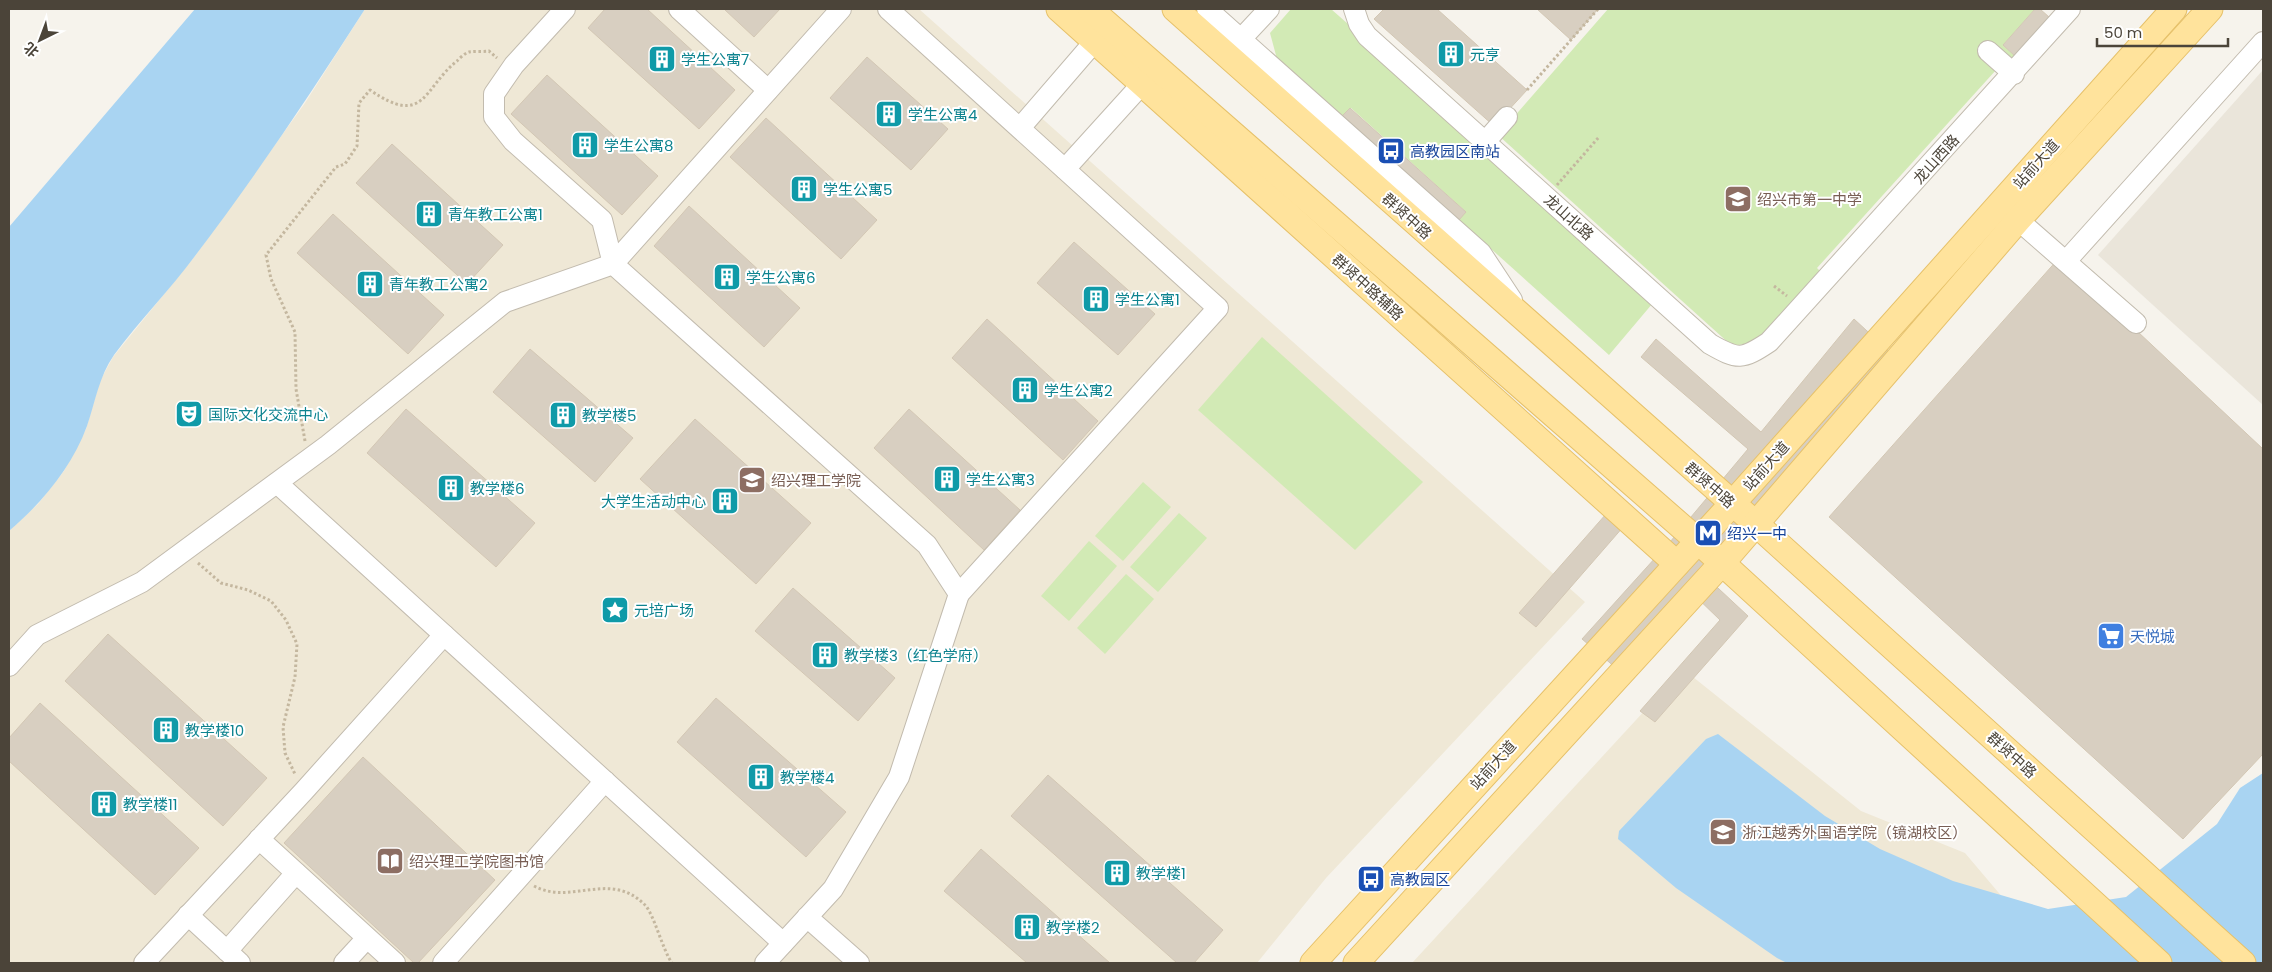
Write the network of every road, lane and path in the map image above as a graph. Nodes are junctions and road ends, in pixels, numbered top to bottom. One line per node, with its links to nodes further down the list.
1 (565, 9): 19 (street)
2 (679, 9): 22 (street)
3 (841, 9): 22 (street)
4 (888, 9): 25 (street)
5 (1059, 9): 16 (main road, 群贤中路辅路)
6 (1090, 9): 40 (main road)
7 (1174, 9): 34 (main road, 群贤中路)
8 (1207, 9): 15 (street)
9 (1269, 9): 15 (street)
10 (1354, 9): 27 (street, 龙山北路)
11 (1598, 9): 23 (path)
12 (2070, 9): 20 (street, 龙山西路)
13 (2174, 9): 38 (main road, 站前大道)
14 (2210, 9): 30 (main road, 站前大道)
15 (1241, 39): 34 (street)
16 (1095, 41): 21 (main road, 群贤中路辅路); 25 (street)
17 (2263, 42): 31 (street)
18 (1988, 50): 20 (street)
19 (510, 70): 32 (street); 36 (path)
20 (2014, 74): 33 (street, 龙山西路)
21 (1142, 84): 28 (street); 42 (main road, 群贤中路辅路)
22 (768, 90): 32 (street)
23 (1528, 90)
24 (1506, 117): 27 (street)
25 (1020, 128): 28 (street)
26 (1599, 137): 29 (path)
27 (1485, 142): 29 (street, 龙山北路)
28 (1065, 169): 44 (street)
29 (1546, 196): 33 (street, 龙山北路)
30 (2018, 220): 31 (street); 39 (main road, 站前大道)
31 (2067, 260): 35 (street)
32 (613, 264): 36 (street); 44 (street)
33 (1800, 308)
34 (1525, 321): 38 (main road, 群贤中路)
35 (2136, 323)
36 (308, 459): 37 (street)
37 (277, 483): 41 (street); 45 (street)
38 (1731, 505): 39 (main road, 群贤中路); 40 (main road, 站前大道)
39 (1756, 524): 43 (main road, 站前大道); 67 (main road, 群贤中路)
40 (1698, 541): 42 (main road, 站前大道); 43 (main road)
41 (187, 549): 46 (street); 48 (path)
42 (1677, 564): 64 (main road, 站前大道)
43 (1722, 564): 65 (main road, 站前大道); 66 (main road)
44 (959, 594): 53 (street)
45 (444, 635): 47 (street); 48 (street)
46 (9, 666)
47 (605, 781): 51 (street); 55 (street)
48 (304, 791): 49 (street)
49 (259, 839): 50 (street); 52 (street)
50 (296, 873): 54 (street); 56 (street)
51 (520, 877): 60 (street); 61 (path)
52 (188, 916): 56 (street); 57 (street)
53 (807, 917): 55 (street); 63 (street)
54 (367, 938): 58 (street); 59 (street)
55 (783, 943): 62 (street)
56 (234, 957)
57 (144, 963)
58 (344, 963)
59 (395, 963)
60 (443, 963)
61 (672, 963)
62 (765, 963)
63 (858, 963)
64 (1313, 963)
65 (1356, 963)
66 (2159, 963)
67 (2244, 963)

